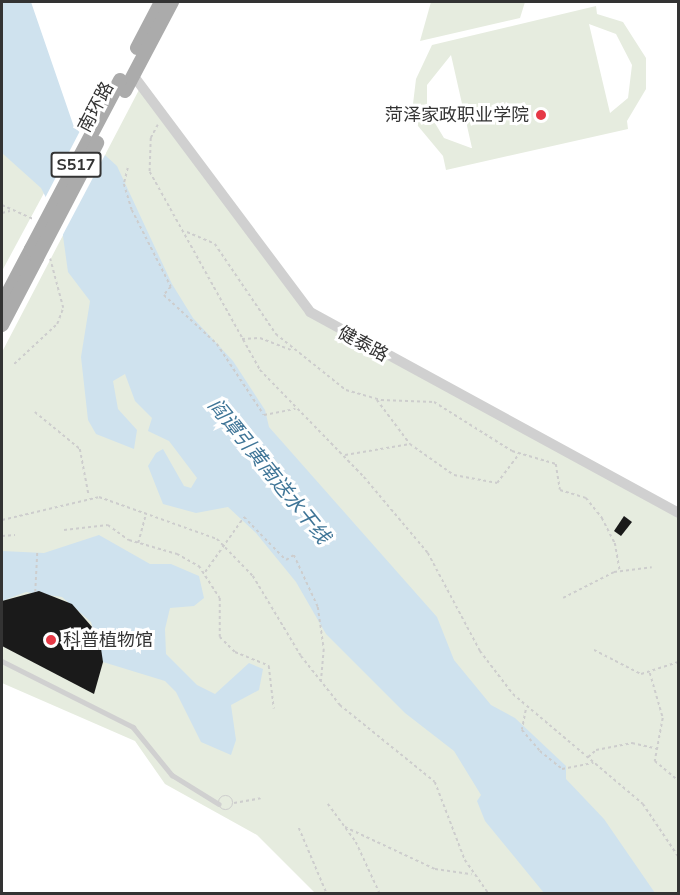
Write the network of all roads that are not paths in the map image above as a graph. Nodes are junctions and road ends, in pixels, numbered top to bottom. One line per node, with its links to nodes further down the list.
1 (161, 2): 3 (main road, 南环路 / S517)
2 (172, 2): 3 (main road, 南环路 / S517)
3 (126, 82): 4 (main road, 南环路 / S517, bridge); 7 (street, 健泰路)
4 (39, 254): 5 (main road, 南环路 / S517); 6 (main road, 南环路 / S517)
5 (2, 304)
6 (2, 325)
7 (678, 513)
8 (2, 661): 9 (lane)
9 (219, 804)

